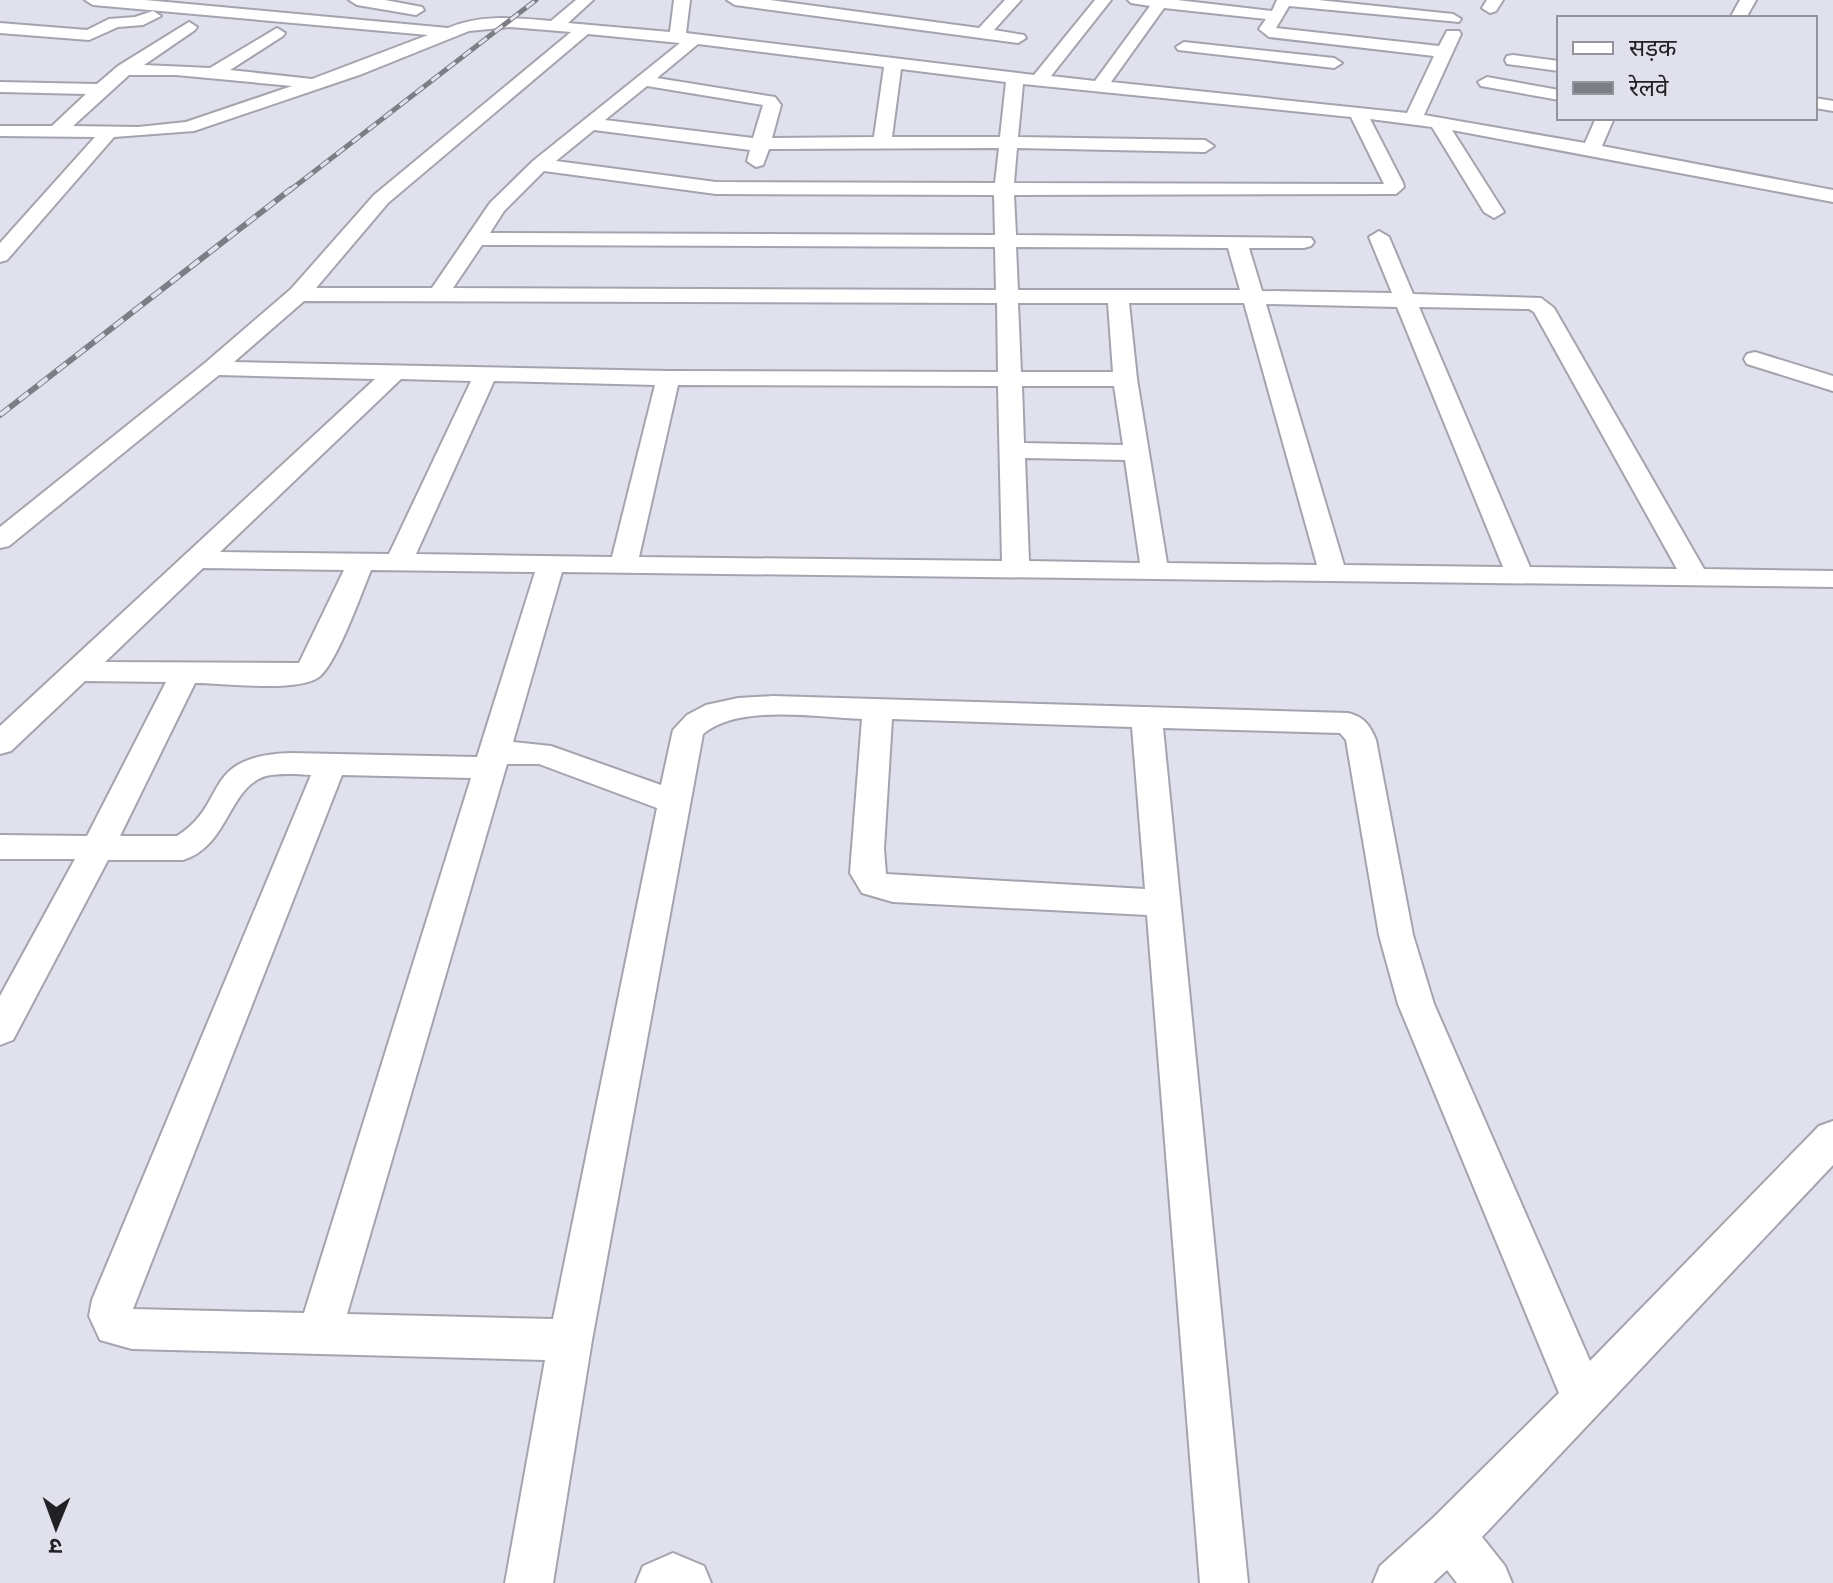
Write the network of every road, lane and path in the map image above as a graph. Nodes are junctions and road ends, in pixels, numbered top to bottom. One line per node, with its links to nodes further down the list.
1 (93, 0): 11 (street)
2 (357, 0): 21 (street)
3 (585, 0): 24 (street)
4 (682, 0): 30 (street)
5 (735, 0): 13 (street)
6 (833, 0): 18 (street)
7 (1013, 0): 29 (street)
8 (1103, 0): 46 (street)
9 (1136, 0): 12 (street)
10 (1443, 0): 20 (street)
11 (175, 3): 19 (street); 27 (street)
12 (1160, 3): 15 (street); 50 (street)
13 (773, 5): 18 (street); 33 (street)
14 (320, 6): 19 (street)
15 (1282, 6): 20 (street); 32 (street)
16 (515, 7): 22 (street)
17 (921, 7): 23 (street)
18 (819, 12): 23 (street); 35 (street)
19 (299, 18): 21 (street)
20 (1453, 19): 36 (street)
21 (442, 20): 22 (street); 48 (street)
22 (493, 22): 24 (street)
23 (904, 22): 29 (street)
24 (557, 24): 26 (street)
25 (189, 27): 42 (street)
26 (587, 27): 30 (street); 79 (street)
27 (1, 29)
28 (277, 33): 43 (street)
29 (983, 33): 31 (street)
30 (686, 38): 33 (street); 45 (street)
31 (1018, 38)
32 (1345, 41): 36 (street); 40 (street)
33 (729, 42): 35 (street)
34 (1184, 47): 37 (street)
35 (777, 48): 39 (street)
36 (1446, 52): 56 (street)
37 (1244, 53): 40 (street); 53 (street)
38 (1513, 60): 41 (street)
39 (893, 63): 44 (street); 65 (street)
40 (1334, 63): 54 (street)
41 (1557, 66)
42 (124, 70): 43 (street); 51 (street)
43 (214, 73): 48 (street)
44 (1015, 78): 46 (street); 63 (street)
45 (641, 80): 59 (street); 64 (street)
46 (1038, 81): 50 (street)
47 (1487, 82): 52 (street)
48 (316, 83): 62 (street)
49 (0, 87): 51 (street)
50 (1099, 87): 53 (street)
51 (101, 89): 61 (street)
52 (1557, 95)
53 (1214, 98): 54 (street)
54 (1313, 107): 55 (street)
55 (1357, 112): 56 (street); 67 (street)
56 (1413, 119): 58 (street)
57 (1604, 120): 66 (street)
58 (1438, 122): 66 (street); 72 (street)
59 (591, 124): 64 (street); 68 (street)
60 (0, 131): 61 (street)
61 (56, 132): 62 (street)
62 (109, 132): 78 (street)
63 (1009, 142): 65 (street); 67 (street); 70 (street)
64 (762, 144): 65 (street); 69 (street)
65 (882, 144)
66 (1591, 150): 71 (street)
67 (1211, 161): 70 (street)
68 (540, 165): 69 (street); 74 (street)
69 (747, 189): 70 (street)
70 (1004, 190): 75 (street)
71 (1833, 196)
72 (1494, 212)
73 (1379, 237): 84 (street)
74 (475, 239): 75 (street); 80 (street)
75 (1005, 241): 76 (street); 81 (street)
76 (1237, 242): 77 (street); 83 (street)
77 (1304, 242)
78 (0, 256)
79 (299, 294): 80 (street); 86 (street)
80 (437, 296): 81 (street)
81 (1008, 297): 82 (street); 89 (street)
82 (1118, 297): 83 (street); 91 (street)
83 (1252, 297): 84 (street); 103 (street)
84 (1403, 300): 104 (street); 105 (street)
85 (1755, 359): 92 (street)
86 (213, 368): 87 (street); 95 (street)
87 (394, 373): 88 (street); 96 (street)
88 (485, 375): 90 (street); 97 (street)
89 (1009, 377): 90 (street); 91 (street); 93 (street)
90 (668, 378): 100 (street)
91 (1125, 379): 94 (street)
92 (1833, 384)
93 (1012, 450): 94 (street); 101 (street)
94 (1137, 453): 102 (street)
95 (0, 540)
96 (197, 560): 98 (street); 107 (street)
97 (399, 562): 98 (street); 99 (street)
98 (361, 563): 108 (street)
99 (551, 564): 100 (street); 112 (street)
100 (624, 564): 101 (street)
101 (1016, 571): 102 (street)
102 (1155, 572): 103 (street)
103 (1333, 573): 104 (street)
104 (1520, 576): 105 (street)
105 (1696, 579): 106 (street)
106 (1833, 579)
107 (76, 671): 108 (street); 111 (street)
108 (185, 673): 116 (street)
109 (878, 709): 110 (street); 114 (street); 117 (street)
110 (1147, 718): 117 (street); 122 (street)
111 (0, 744)
112 (492, 760): 113 (street); 114 (street); 120 (street)
113 (331, 764): 116 (street); 120 (street)
114 (674, 802): 121 (street)
115 (0, 847): 116 (street)
116 (97, 849): 118 (street)
117 (1163, 903): 127 (street)
118 (0, 1030)
119 (1833, 1138): 122 (street)
120 (319, 1336): 121 (street)
121 (570, 1340): 124 (street)
122 (1584, 1399): 123 (street)
123 (1450, 1535): 128 (street); 129 (street)
124 (529, 1583)
125 (660, 1583): 126 (street)
126 (687, 1583)
127 (1224, 1583)
128 (1397, 1583)
129 (1488, 1583)

